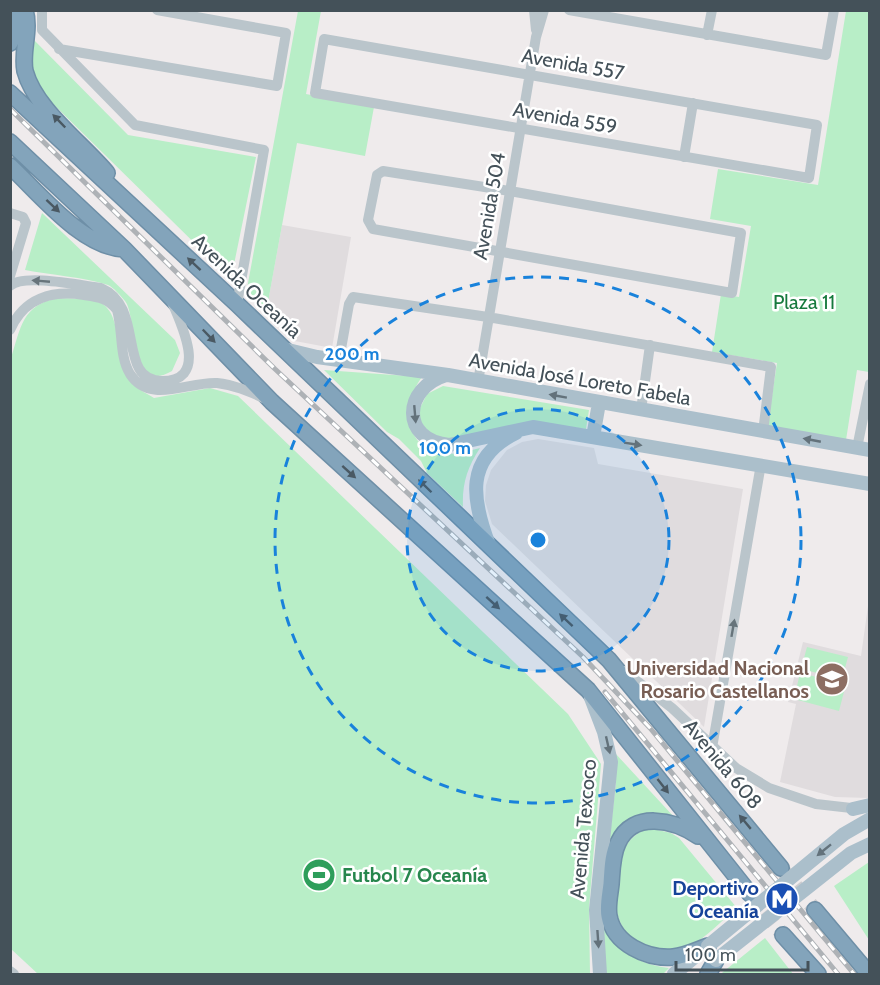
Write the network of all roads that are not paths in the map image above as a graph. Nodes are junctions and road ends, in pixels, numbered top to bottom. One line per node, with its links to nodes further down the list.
1 (14, 10): 12 (highway)
2 (25, 10): 24 (highway, one-way to 2)
3 (42, 10): 13 (street)
4 (158, 10): 13 (street)
5 (534, 10): 11 (street, Avenida 504)
6 (544, 10): 11 (street, Avenida 504)
7 (569, 10): 10 (street)
8 (712, 10): 10 (street)
9 (834, 10): 10 (street)
10 (707, 35)
11 (536, 36): 14 (street, Avenida 504)
12 (10, 43)
13 (59, 49): 30 (street)
14 (530, 75): 16 (street, Avenida 557); 17 (street, Avenida 557); 18 (street, Avenida 504)
15 (10, 93): 24 (highway, Avenida Oceanía)
16 (315, 93): 18 (street, Avenida 559)
17 (693, 103): 20 (street); 22 (street, Avenida 557)
18 (520, 129): 20 (street, Avenida 559); 23 (street, Avenida 504)
19 (10, 142): 26 (highway)
20 (684, 157): 22 (street, Avenida 559)
21 (10, 166): 26 (highway, one-way to 26)
22 (809, 178)
23 (510, 190): 27 (street, Avenida 504); 27 (street); 27 (street)
24 (123, 199): 30 (highway, Avenida Oceanía, one-way to 24)
25 (10, 213): 28 (street)
26 (124, 249): 29 (highway)
27 (498, 252): 31 (street, Avenida 504)
28 (11, 282): 29 (street, one-way to 28)
29 (169, 294): 39 (highway, one-way to 39)
30 (237, 304): 34 (highway, Avenida Oceanía)
31 (488, 317): 33 (street); 35 (street); 37 (street, Avenida 504)
32 (10, 330): 39 (street)
33 (650, 345): 41 (street); 43 (street)
34 (284, 349): 35 (main road, Avenida José Loreto Fabela); 48 (highway, Avenida Oceanía, one-way to 34)
35 (339, 360): 36 (main road, Avenida José Loreto Fabela)
36 (448, 375): 37 (main road, Avenida José Loreto Fabela); 42 (main road, one-way to 42)
37 (477, 382): 40 (main road, Avenida José Loreto Fabela, one-way to 37)
38 (869, 384): 45 (street)
39 (272, 402): 50 (highway, one-way to 50)
40 (599, 403): 41 (main road, Avenida José Loreto Fabela); 44 (main road)
41 (641, 410): 43 (main road, Avenida José Loreto Fabela)
42 (533, 427): 44 (main road); 48 (main road)
43 (764, 432): 45 (main road, Avenida José Loreto Fabela, one-way to 43)
44 (593, 437): 46 (main road, one-way to 46)
45 (863, 449)
46 (761, 464): 47 (main road); 51 (street, one-way to 46)
47 (870, 484)
48 (491, 550): 49 (highway, Avenida Oceanía, one-way to 48)
49 (609, 660): 51 (street); 57 (highway, Avenida 608, one-way to 49)
50 (588, 690): 56 (highway, one-way to 56); 68 (main road, Avenida Texcoco, one-way to 68)
51 (712, 748): 53 (street)
52 (870, 807): 53 (main road)
53 (853, 809)
54 (870, 819): 61 (main road, one-way to 61, bridge)
55 (870, 844): 64 (main road, bridge)
56 (713, 849): 58 (highway); 61 (highway)
57 (781, 868)
58 (750, 894)
59 (815, 910): 62 (highway)
60 (783, 935): 63 (highway)
61 (708, 946): 69 (main road)
62 (849, 951): 65 (highway); 74 (highway)
63 (800, 955): 72 (highway); 73 (highway)
64 (716, 960): 70 (main road); 71 (highway)
65 (870, 962)
66 (10, 971): 67 (street)
67 (14, 975)
68 (600, 975)
69 (674, 975)
70 (700, 975)
71 (708, 975)
72 (809, 975)
73 (818, 975)
74 (869, 975)

